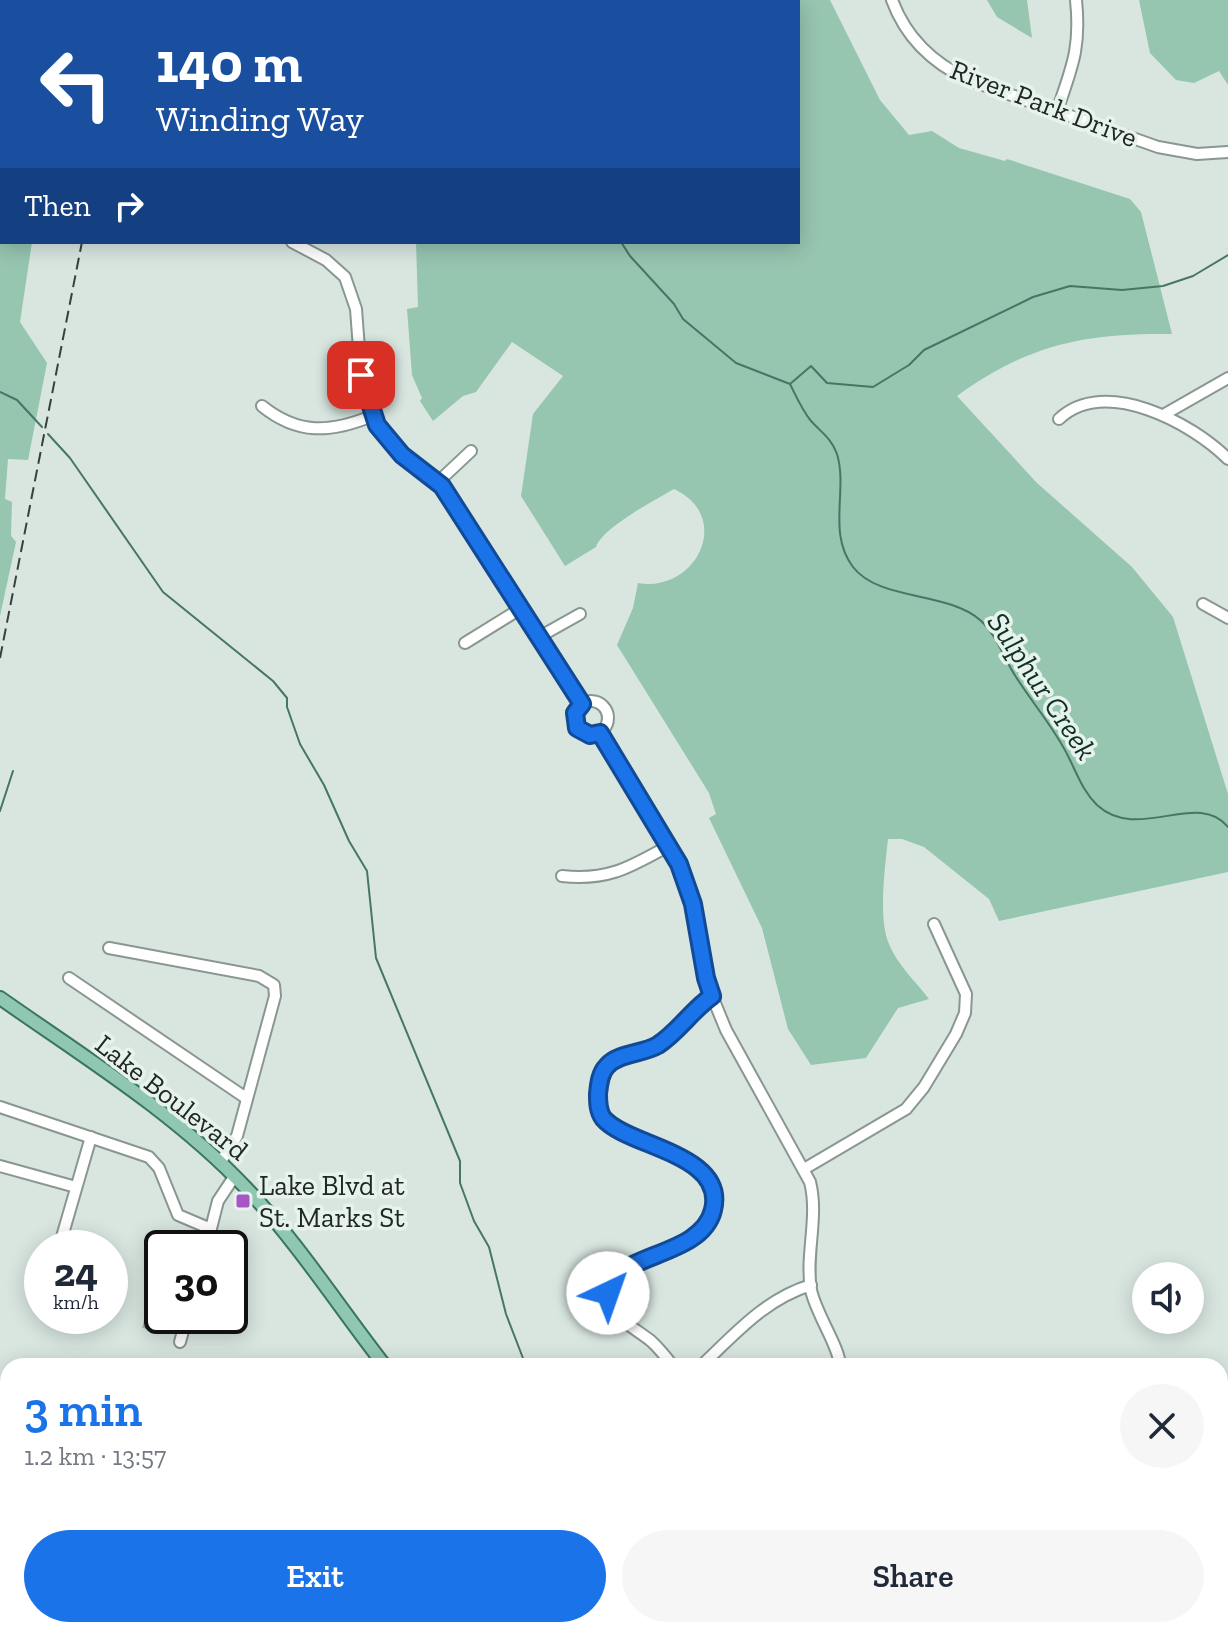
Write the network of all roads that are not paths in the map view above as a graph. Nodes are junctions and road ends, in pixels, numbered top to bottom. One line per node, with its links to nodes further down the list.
1 (892, 0): 3 (street, River Park Drive)
2 (1076, 0): 3 (street)
3 (1057, 111): 4 (street, River Park Drive)
4 (1228, 152)
5 (296, 244): 9 (street)
6 (1228, 378): 8 (street)
7 (262, 406): 9 (street)
8 (1165, 414): 10 (street); 12 (street)
9 (372, 416): 13 (street)
10 (1059, 419)
11 (471, 451): 13 (street)
12 (1228, 459)
13 (438, 482): 15 (street)
14 (1203, 604): 17 (street)
15 (520, 609): 18 (street); 19 (street)
16 (580, 614): 18 (street)
17 (1228, 618)
18 (539, 637): 20 (street)
19 (465, 643)
20 (582, 704): 21 (street); 21 (street)
21 (600, 733): 22 (street)
22 (670, 845): 23 (street); 27 (street)
23 (562, 876)
24 (934, 924): 34 (street)
25 (109, 948): 29 (street)
26 (69, 978): 29 (street)
27 (712, 996): 34 (street); 43 (street)
28 (0, 998): 32 (main road, Lake Boulevard)
29 (246, 1098): 32 (street)
30 (0, 1107): 31 (street)
31 (91, 1137): 36 (street); 37 (street)
32 (220, 1163): 35 (main road, Lake Boulevard)
33 (0, 1166): 36 (street)
34 (804, 1169): 39 (street)
35 (234, 1177): 37 (street); 42 (main road, Lake Boulevard)
36 (76, 1187): 38 (street)
37 (211, 1229)
38 (64, 1230)
39 (811, 1285): 44 (street); 45 (street)
40 (182, 1334): 41 (street)
41 (180, 1342)
42 (379, 1358)
43 (666, 1358)
44 (710, 1358)
45 (839, 1358)

